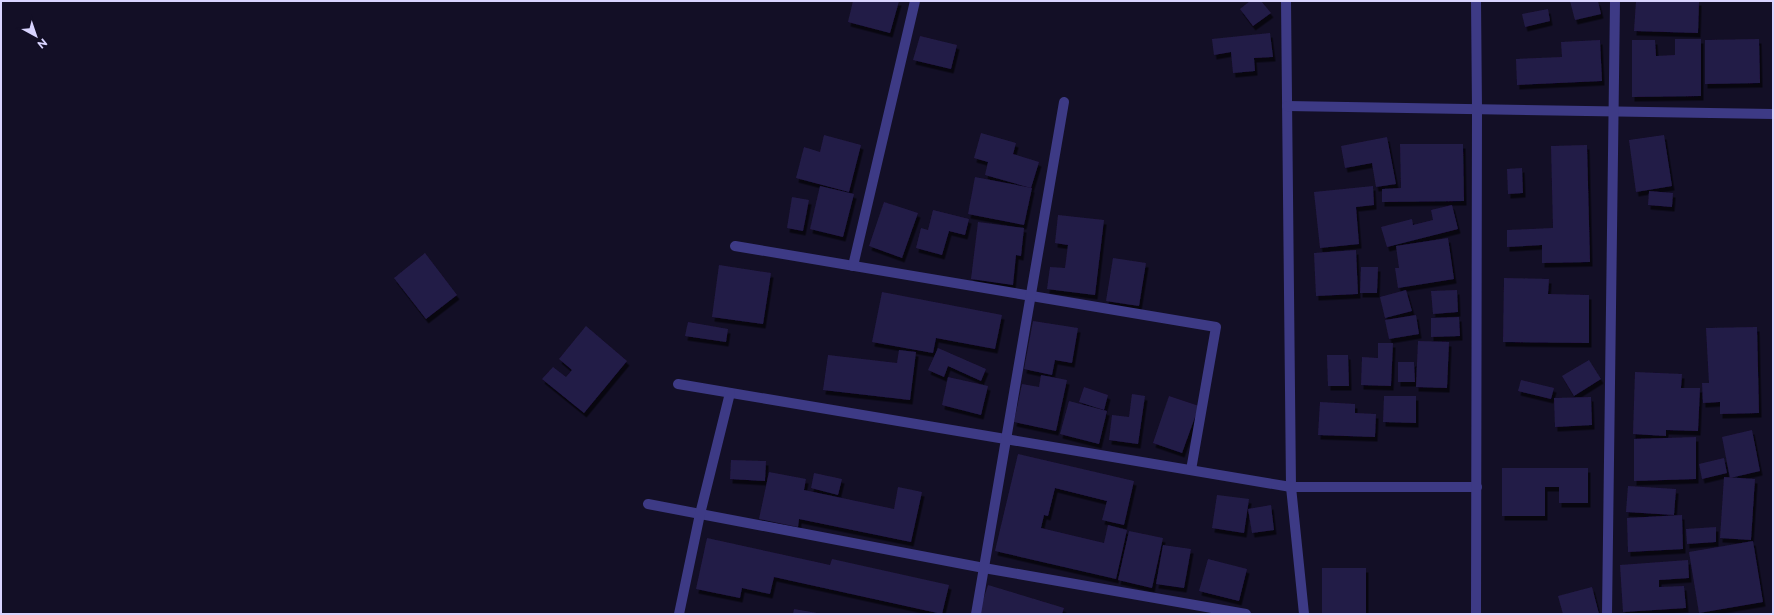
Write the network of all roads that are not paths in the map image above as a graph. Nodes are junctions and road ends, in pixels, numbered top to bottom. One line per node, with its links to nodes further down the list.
1 (915, 1): 11 (street)
2 (1286, 1): 6 (street)
3 (1476, 1): 7 (street)
4 (1615, 1): 8 (street)
5 (1064, 102): 12 (street)
6 (1287, 106): 7 (street); 17 (street)
7 (1477, 109): 8 (street); 18 (street)
8 (1614, 112): 9 (street); 27 (street)
9 (1773, 114)
10 (735, 246): 11 (street)
11 (853, 266): 12 (street)
12 (1031, 296): 15 (street); 16 (street)
13 (678, 384): 14 (street)
14 (730, 393): 15 (street); 20 (street)
15 (1006, 439): 16 (street); 21 (street)
16 (1192, 470): 17 (street)
17 (1291, 487): 18 (street); 25 (street)
18 (1477, 487): 26 (street)
19 (648, 504): 20 (street)
20 (700, 514): 21 (street); 22 (street)
21 (984, 568): 23 (street); 24 (street)
22 (679, 614)
23 (976, 614)
24 (1246, 614)
25 (1304, 614)
26 (1476, 614)
27 (1607, 614)

